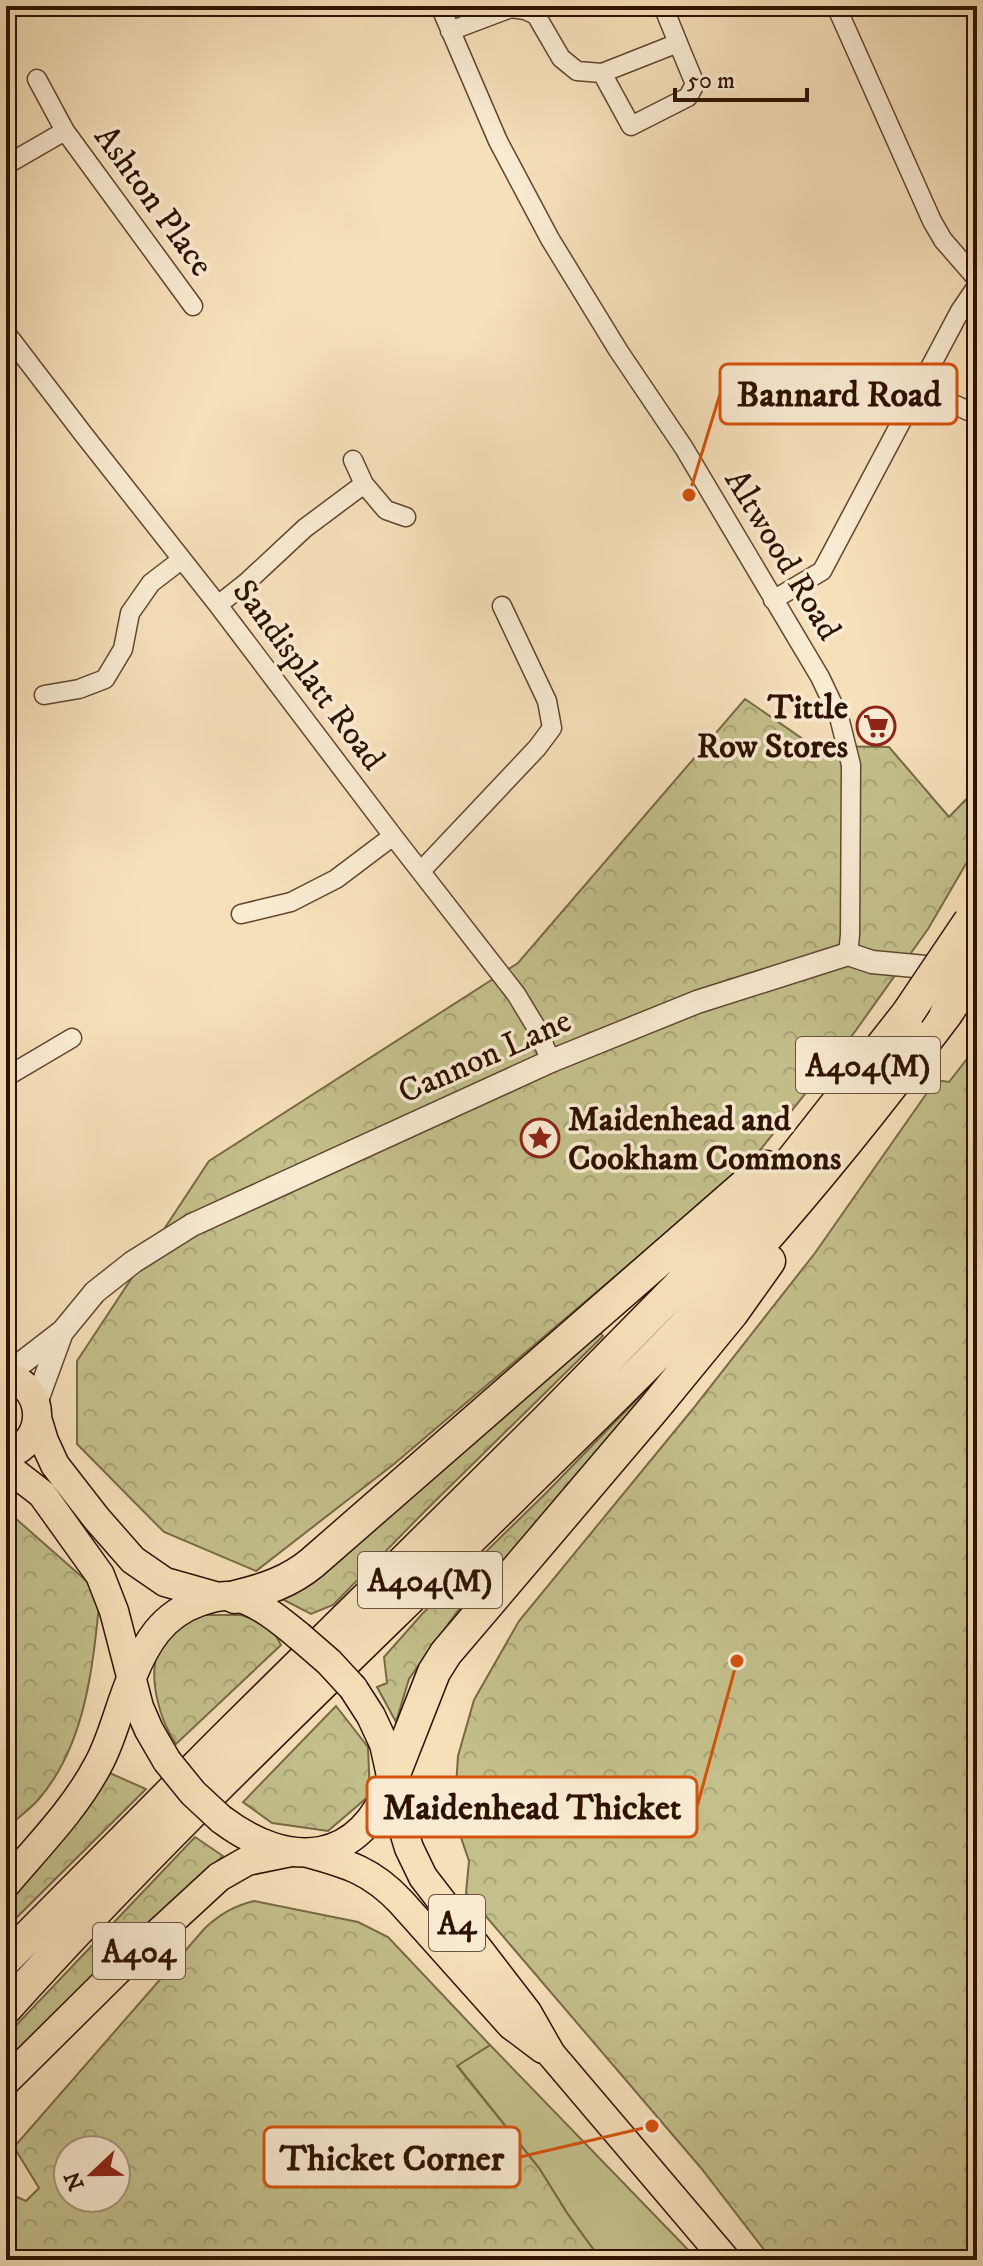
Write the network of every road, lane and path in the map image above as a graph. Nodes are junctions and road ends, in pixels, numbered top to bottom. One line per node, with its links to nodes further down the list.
1 (440, 6): 4 (street, Altwood Road)
2 (663, 6): 5 (street)
3 (836, 6): 10 (street)
4 (450, 31): 6 (street); 20 (street, Altwood Road)
5 (678, 43): 6 (street); 6 (street)
6 (602, 73)
7 (37, 79): 8 (street, Ashton Place)
8 (65, 131): 9 (street, Ashton Place); 12 (street, Ashton Place)
9 (6, 165)
10 (977, 279)
11 (977, 286): 14 (street)
12 (193, 306)
13 (8, 340): 19 (street, Sandisplatt Road)
14 (919, 388): 15 (street); 20 (street)
15 (977, 415)
16 (353, 460): 17 (street)
17 (364, 484): 18 (street); 21 (street)
18 (406, 517)
19 (181, 560): 21 (street, Sandisplatt Road); 23 (street)
20 (773, 600): 28 (street, Altwood Road)
21 (218, 605): 24 (street, Sandisplatt Road)
22 (502, 606): 25 (street)
23 (44, 695)
24 (393, 836): 25 (street, Sandisplatt Road); 26 (street)
25 (421, 871): 31 (street, Sandisplatt Road)
26 (241, 914)
27 (974, 916): 33 (highway, A404(M), bridge)
28 (848, 954): 29 (street); 31 (street, Cannon Lane)
29 (977, 969): 34 (highway, A404(M), bridge)
30 (72, 1038): 32 (street)
31 (551, 1061): 35 (street, Cannon Lane)
32 (6, 1077)
33 (828, 1117): 40 (highway, A404(M)); 45 (highway, A404(M))
34 (846, 1145): 42 (highway, A404(M)); 46 (highway, A404(M))
35 (63, 1331): 36 (street, Cannon Lane); 37 (street, Cannon Lane)
36 (6, 1375): 37 (main road)
37 (37, 1411): 38 (main road); 40 (main road)
38 (6, 1455)
39 (6, 1466): 41 (main road)
40 (227, 1597): 41 (main road); 42 (main road, bridge)
41 (132, 1677): 43 (main road, bridge); 44 (main road)
42 (392, 1779): 43 (main road); 47 (main road, A4)
43 (299, 1853): 47 (main road, A4); 48 (main road, A404)
44 (6, 1884)
45 (6, 1959)
46 (6, 2008)
47 (551, 2054): 49 (main road, A4)
48 (6, 2081)
49 (726, 2260)

